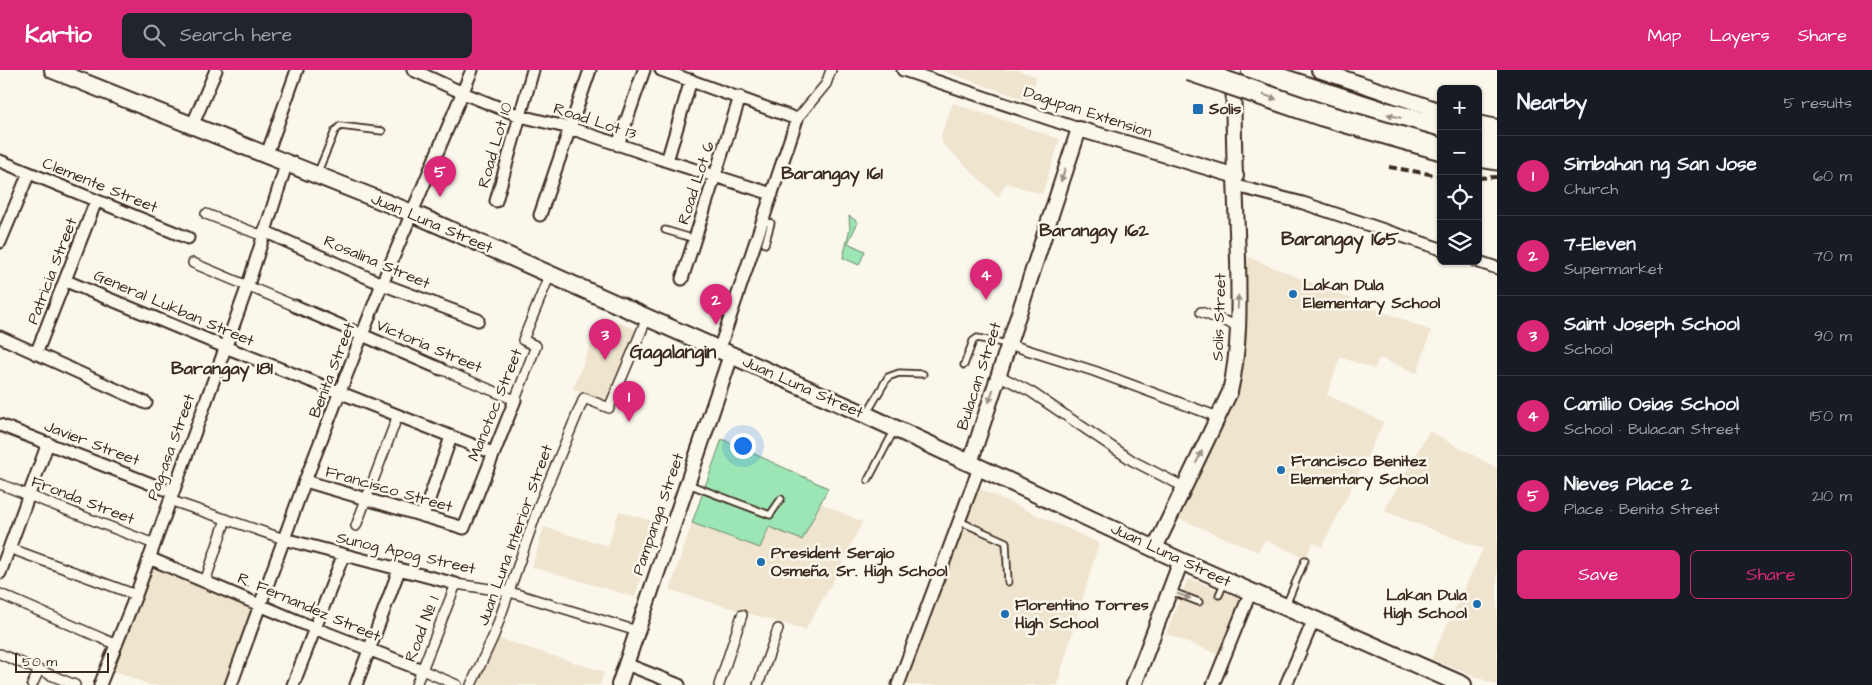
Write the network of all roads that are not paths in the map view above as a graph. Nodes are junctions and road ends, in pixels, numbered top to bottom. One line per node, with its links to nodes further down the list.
1 (52, 70): 23 (main road, Juan Luna Street)
2 (216, 70): 23 (street)
3 (297, 70): 33 (street)
4 (413, 70): 17 (street, Road Lot 13)
5 (472, 70): 17 (street, Benita Street)
6 (533, 70): 20 (street, Road Lot 10)
7 (590, 70): 26 (street)
8 (644, 70): 31 (street)
9 (661, 70): 16 (street)
10 (831, 70): 21 (street, Pampanga Street)
11 (903, 70): 27 (street, Dagupan Extension)
12 (1190, 70): 32 (highway, one-way to 32, bridge)
13 (1234, 70): 42 (street, Solis Street)
14 (1252, 70): 24 (highway, one-way to 14)
15 (1319, 70): 19 (street)
16 (692, 80): 18 (street); 37 (street)
17 (463, 93): 20 (street, Road Lot 13); 46 (street, Benita Street)
18 (740, 97): 21 (street); 41 (street, Road Lot 6)
19 (1437, 111)
20 (520, 116): 26 (street, Road Lot 13); 44 (street, Road Lot 10)
21 (796, 119): 43 (street, Pampanga Street)
22 (1482, 124): 25 (street)
23 (192, 126): 33 (main road, Juan Luna Street)
24 (1437, 127)
25 (1497, 127)
26 (570, 128): 31 (street, Road Lot 13); 48 (street)
27 (1079, 129): 42 (street, Dagupan Extension); 72 (street, Bulacan Street, one-way to 72)
28 (382, 131): 40 (lane)
29 (1482, 136): 30 (highway)
30 (1497, 138)
31 (618, 145): 37 (street, Road Lot 13)
32 (1437, 148)
33 (267, 154): 38 (main road, Juan Luna Street)
34 (1482, 157): 35 (highway)
35 (1497, 159)
36 (0, 161): 39 (street, Clemente Street)
37 (667, 161): 41 (street, Road Lot 13)
38 (288, 162): 40 (main road, Juan Luna Street); 51 (street, Pag-asa Street)
39 (29, 173): 45 (street, Clemente Street); 54 (street)
40 (317, 174): 46 (main road, Juan Luna Street)
41 (715, 176): 43 (street, Road Lot 13); 53 (street, Road Lot 6)
42 (1236, 181): 56 (street, Dagupan Extension); 69 (street, Solis Street, one-way to 42)
43 (772, 194): 49 (street, Pampanga Street)
44 (496, 200)
45 (96, 201): 52 (street, Clemente Street); 62 (street, Patricia Street)
46 (412, 213): 60 (main road, Juan Luna Street); 63 (street, Benita Street)
47 (206, 214): 51 (street)
48 (540, 215)
49 (763, 221): 55 (lane); 74 (street, Pampanga Street)
50 (665, 230): 53 (lane)
51 (264, 234): 63 (street, Rosalina Street); 64 (street, Pag-asa Street)
52 (188, 238)
53 (695, 240): 61 (street, Road Lot 6)
54 (0, 242)
55 (765, 244)
56 (1437, 248)
57 (193, 263): 64 (street, Victoria Street)
58 (1482, 263): 59 (street)
59 (1497, 268)
60 (550, 274): 67 (main road, Juan Luna Street); 81 (street, Manotoc Street)
61 (682, 279)
62 (66, 281): 73 (street, General Lukban Street); 75 (street, Patricia Street)
63 (382, 284): 68 (street, Rosalina Street); 70 (street, Benita Street)
64 (248, 285): 65 (street, Victoria Street); 73 (street, Pag-asa Street)
65 (295, 306): 70 (street, Victoria Street)
66 (1201, 312): 69 (street)
67 (646, 318): 74 (main road, Juan Luna Street); 122 (street, Juan Luna Interior Street)
68 (478, 320)
69 (1237, 326): 85 (street, Solis Street)
70 (363, 336): 77 (street, Victoria Street); 80 (street, Benita Street)
71 (0, 337): 75 (street)
72 (1008, 344): 76 (lane); 79 (street, Bulacan Street); 85 (street)
73 (225, 347): 80 (street, General Lukban Street); 98 (street, Pag-asa Street)
74 (725, 353): 84 (main road, Juan Luna Street); 95 (street, Pampanga Street)
75 (36, 354): 82 (street)
76 (964, 365)
77 (441, 369): 81 (street, Victoria Street)
78 (923, 374): 84 (lane)
79 (998, 374): 91 (street, Bulacan Street, one-way to 91); 96 (street)
80 (342, 392): 83 (street, General Lukban Street); 93 (street, Benita Street)
81 (515, 400): 90 (street, Manotoc Street)
82 (146, 404)
83 (398, 415): 88 (street, General Lukban Street); 99 (street)
84 (866, 415): 87 (main road, Juan Luna Street)
85 (1218, 418): 96 (street, Solis Street, one-way to 85)
86 (0, 425): 89 (street, Javier Street)
87 (896, 429): 91 (main road, Juan Luna Street); 92 (lane)
88 (451, 437): 90 (street, General Lukban Street); 101 (street)
89 (48, 444): 97 (street); 98 (street, Javier Street)
90 (493, 453): 105 (street, Manotoc Street)
91 (974, 465): 103 (street, Bulacan Street); 109 (main road, Juan Luna Street)
92 (868, 480)
93 (305, 481): 99 (street, Francisco Street); 106 (street, Benita Street)
94 (0, 484): 97 (street, Fronda Street)
95 (687, 484): 100 (lane); 133 (street, Pampanga Street)
96 (1184, 488): 109 (street, Solis Street)
97 (29, 495): 107 (street, Fronda Street); 108 (street)
98 (171, 496): 102 (street, Sunog Apog Street); 107 (street, Pag-asa Street)
99 (365, 499): 101 (street, Francisco Street); 104 (street)
100 (782, 499)
101 (423, 516): 105 (street, Francisco Street)
102 (226, 519): 106 (street, Sunog Apog Street); 117 (street)
103 (959, 521): 118 (lane); 154 (street, Bulacan Street)
104 (356, 526)
105 (464, 528)
106 (284, 539): 110 (street, Sunog Apog Street); 127 (street, Benita Street)
107 (154, 544): 111 (street, Pag-asa Street)
108 (5, 546): 115 (street); 124 (street)
109 (1155, 548): 113 (main road, Juan Luna Street)
110 (343, 556): 114 (street, Sunog Apog Street); 131 (street)
111 (149, 558): 117 (street, R. Fernandez Street); 124 (street, Pag-asa Street)
112 (1305, 560): 128 (lane)
113 (1181, 561): 116 (main road, Juan Luna Street); 120 (street)
114 (399, 570): 119 (street, Sunog Apog Street); 135 (street)
115 (0, 573)
116 (1225, 580): 121 (main road, Juan Luna Street); 125 (lane)
117 (205, 582): 127 (street, R. Fernandez Street)
118 (1008, 582)
119 (456, 584): 122 (street, Sunog Apog Street); 139 (street, Road № 1)
120 (1170, 591): 126 (lane, one-way to 126); 155 (street)
121 (1251, 591): 128 (main road, Juan Luna Street); 156 (street)
122 (510, 592): 133 (street, Sunog Apog Street); 149 (street, Juan Luna Interior Street)
123 (0, 594): 134 (street)
124 (136, 595): 134 (street, Pag-asa Street)
125 (1219, 595)
126 (1199, 602)
127 (262, 606): 131 (street, R. Fernandez Street); 144 (street, Benita Street)
128 (1285, 606): 130 (main road, Juan Luna Street)
129 (742, 615): 152 (street)
130 (1314, 619): 140 (main road, Juan Luna Street); 157 (street)
131 (314, 628): 135 (street, R. Fernandez Street); 145 (street)
132 (778, 629): 153 (street)
133 (637, 631): 137 (street, Pampanga Street)
134 (117, 644): 143 (street, Pag-asa Street)
135 (369, 650): 139 (street, R. Fernandez Street); 146 (street)
136 (0, 654): 138 (street)
137 (626, 664): 150 (street, Pampanga Street); 151 (street)
138 (39, 670): 141 (street); 142 (street)
139 (422, 670): 147 (street, Road № 1); 148 (street, R. Fernandez Street)
140 (1443, 681): 158 (main road, Juan Luna Street)
141 (32, 685)
142 (75, 685)
143 (100, 685)
144 (232, 685)
145 (293, 685)
146 (356, 685)
147 (416, 685)
148 (457, 685)
149 (471, 685)
150 (619, 685)
151 (679, 685)
152 (719, 685)
153 (758, 685)
154 (898, 685)
155 (1134, 685)
156 (1214, 685)
157 (1286, 685)
158 (1463, 685)

